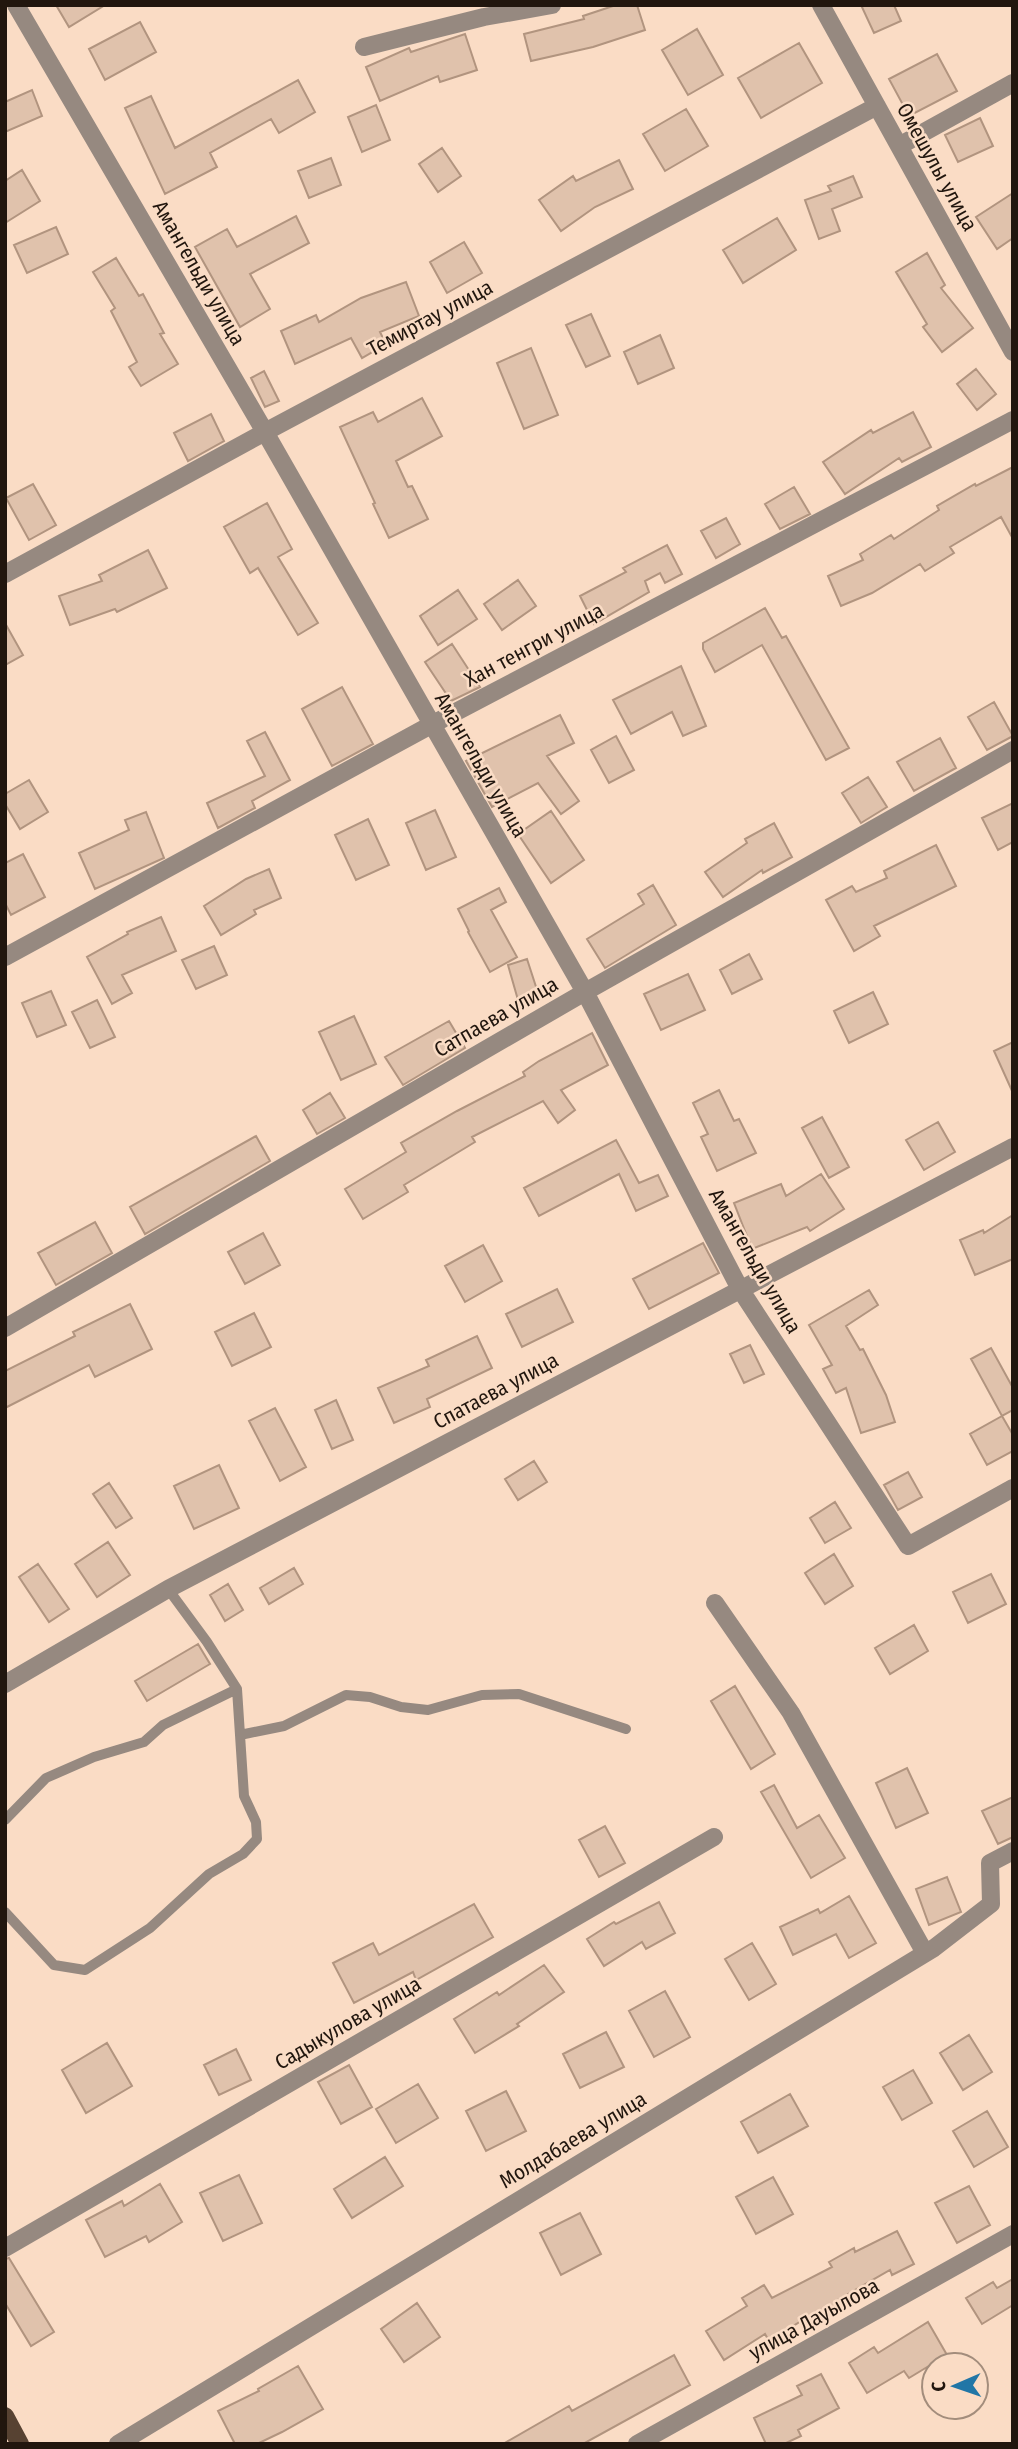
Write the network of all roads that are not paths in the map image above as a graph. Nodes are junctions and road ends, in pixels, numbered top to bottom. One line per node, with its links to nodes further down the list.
1 (16, 5): 10 (street, Амангельди улица)
2 (552, 5): 4 (street)
3 (821, 5): 6 (street, Омешулы улица)
4 (364, 47)
5 (1013, 83): 7 (street)
6 (877, 106): 7 (street, Омешулы улица); 10 (street, Темиртау улица)
7 (899, 146): 8 (street, Омешулы улица)
8 (1013, 352)
9 (1013, 420): 12 (street, Хан тенгри улица)
10 (265, 432): 11 (street, Темиртау улица); 12 (street, Амангельди улица)
11 (5, 573)
12 (431, 725): 14 (street, Хан тенгри улица); 15 (street, Амангельди улица)
13 (1013, 750): 15 (street, Сатпаева улица)
14 (5, 957)
15 (585, 992): 17 (street, Амангельди улица); 18 (street, Сатпаева улица)
16 (1013, 1147): 17 (street, Спатаева улица)
17 (740, 1289): 19 (street, Амангельди улица); 20 (street, Спатаева улица)
18 (5, 1328)
19 (1013, 1488)
20 (168, 1589): 22 (street, Спатаева улица); 23 (lane)
21 (715, 1604): 30 (street)
22 (5, 1684)
23 (237, 1689): 25 (lane); 26 (lane)
24 (626, 1729): 25 (lane)
25 (240, 1735): 29 (lane)
26 (5, 1820)
27 (714, 1837): 32 (street, Садыкулова улица)
28 (1013, 1851): 30 (street, Молдабаева улица)
29 (5, 1912)
30 (925, 1953): 35 (street, Молдабаева улица)
31 (1013, 2234): 36 (street, улица Дауылова)
32 (5, 2248)
33 (5, 2416): 34 (main road)
34 (20, 2444)
35 (118, 2444)
36 (637, 2444)

